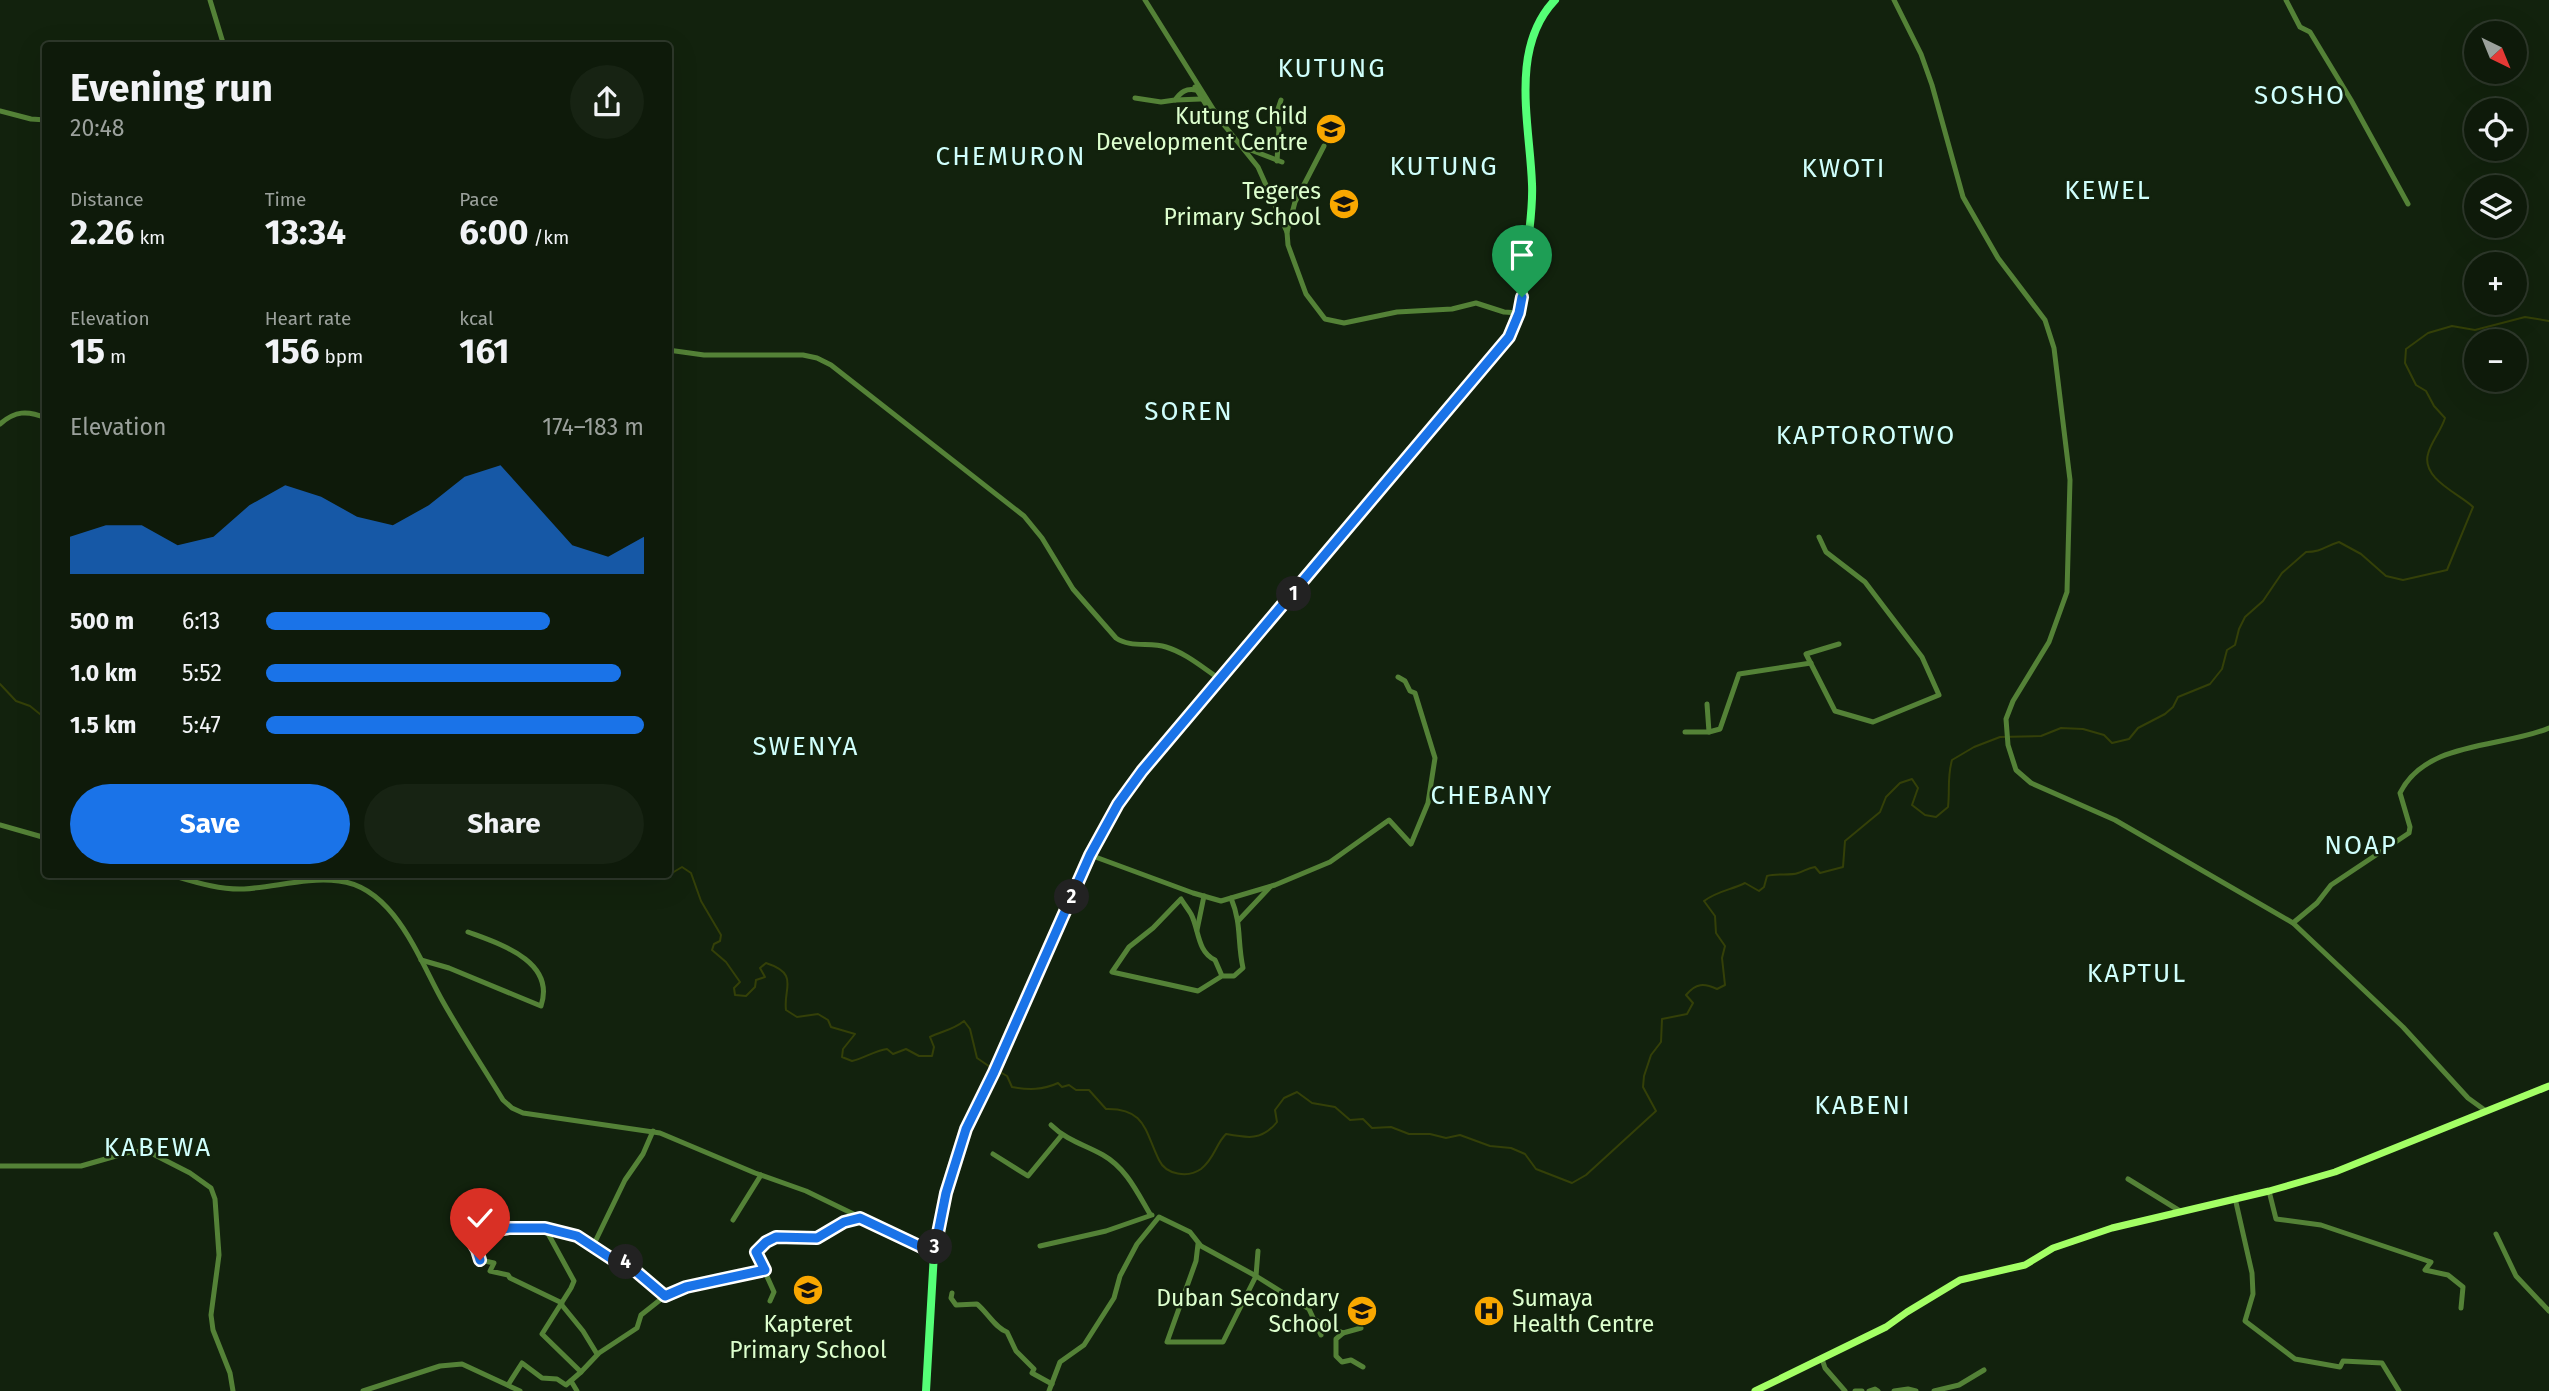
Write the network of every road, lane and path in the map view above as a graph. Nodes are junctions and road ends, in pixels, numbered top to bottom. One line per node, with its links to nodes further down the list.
1 (210, 0): 6 (street)
2 (1145, 0): 7 (street)
3 (1555, 0): 19 (main road)
4 (1894, 0): 40 (street)
5 (2286, 0): 17 (street)
6 (223, 42)
7 (1180, 57): 8 (street); 15 (street)
8 (1196, 90): 10 (street); 11 (street)
9 (1135, 98): 11 (street)
10 (1201, 99): 11 (street); 15 (street)
11 (1175, 100)
12 (1281, 100): 15 (street)
13 (0, 111): 14 (street)
14 (42, 120)
15 (1241, 146): 18 (street)
16 (1324, 146): 18 (street)
17 (2408, 204)
18 (1287, 232): 19 (street)
19 (1519, 313): 27 (main road)
20 (672, 351): 27 (street)
21 (42, 417): 22 (street)
22 (0, 424)
23 (1819, 537): 25 (street)
24 (1839, 644): 25 (street)
25 (1811, 663): 31 (street)
26 (1398, 677): 36 (street)
27 (1220, 679): 34 (main road)
28 (1707, 704): 31 (street)
29 (2549, 728): 40 (street)
30 (1685, 732): 31 (street)
31 (1709, 732)
32 (0, 825): 33 (street)
33 (42, 837)
34 (1090, 855): 37 (street); 68 (main road)
35 (183, 878): 43 (street)
36 (1269, 887): 38 (street); 39 (street)
37 (1204, 896): 38 (street); 41 (street)
38 (1231, 898): 39 (street)
39 (1239, 920): 44 (street)
40 (2293, 923): 46 (street)
41 (1197, 930): 44 (street); 44 (street)
42 (468, 932): 43 (street)
43 (421, 960): 48 (street)
44 (1222, 976)
45 (2549, 1087): 46 (street)
46 (2486, 1111): 54 (street)
47 (1051, 1125): 49 (street)
48 (653, 1131): 52 (street); 66 (street)
49 (1061, 1136): 50 (street); 57 (street)
50 (993, 1154)
51 (0, 1166): 89 (street)
52 (761, 1175): 59 (street); 60 (street)
53 (2128, 1179): 56 (street)
54 (2269, 1191): 55 (street); 75 (street)
55 (2235, 1198): 56 (street); 104 (street)
56 (2180, 1211): 82 (street)
57 (1150, 1214): 58 (street); 65 (street)
58 (1159, 1217): 64 (street); 87 (street)
59 (860, 1218): 68 (street); 69 (street)
60 (733, 1220)
61 (537, 1226): 62 (street)
62 (545, 1228): 66 (street); 74 (street); 74 (street)
63 (2496, 1234): 76 (street)
64 (1198, 1244): 70 (street); 70 (street)
65 (1040, 1246)
66 (593, 1247): 72 (street)
67 (1258, 1251): 70 (street)
68 (934, 1253): 93 (main road)
69 (765, 1270): 72 (street); 73 (street)
70 (1256, 1276): 77 (street)
71 (952, 1293): 87 (street)
72 (665, 1296): 81 (street)
73 (770, 1301)
74 (561, 1304): 81 (street); 85 (street)
75 (2461, 1308)
76 (2549, 1311)
77 (1313, 1319): 79 (street); 80 (street)
78 (1361, 1328): 79 (street)
79 (1343, 1333): 83 (street)
80 (1321, 1335)
81 (597, 1354): 85 (street)
82 (1822, 1359): 95 (street); 96 (street)
83 (1363, 1367)
84 (1984, 1370): 103 (street)
85 (581, 1372): 86 (street)
86 (570, 1381): 88 (street); 92 (street)
87 (1052, 1384): 94 (street)
88 (508, 1385): 90 (street); 91 (street)
89 (233, 1391)
90 (363, 1391)
91 (520, 1391)
92 (577, 1391)
93 (926, 1391)
94 (1049, 1391)
95 (1755, 1391)
96 (1845, 1391)
97 (1855, 1391): 98 (street)
98 (1863, 1391)
99 (1869, 1391): 100 (street)
100 (1878, 1391)
101 (1894, 1391): 102 (street)
102 (1916, 1391)
103 (1934, 1391)
104 (2399, 1391)

